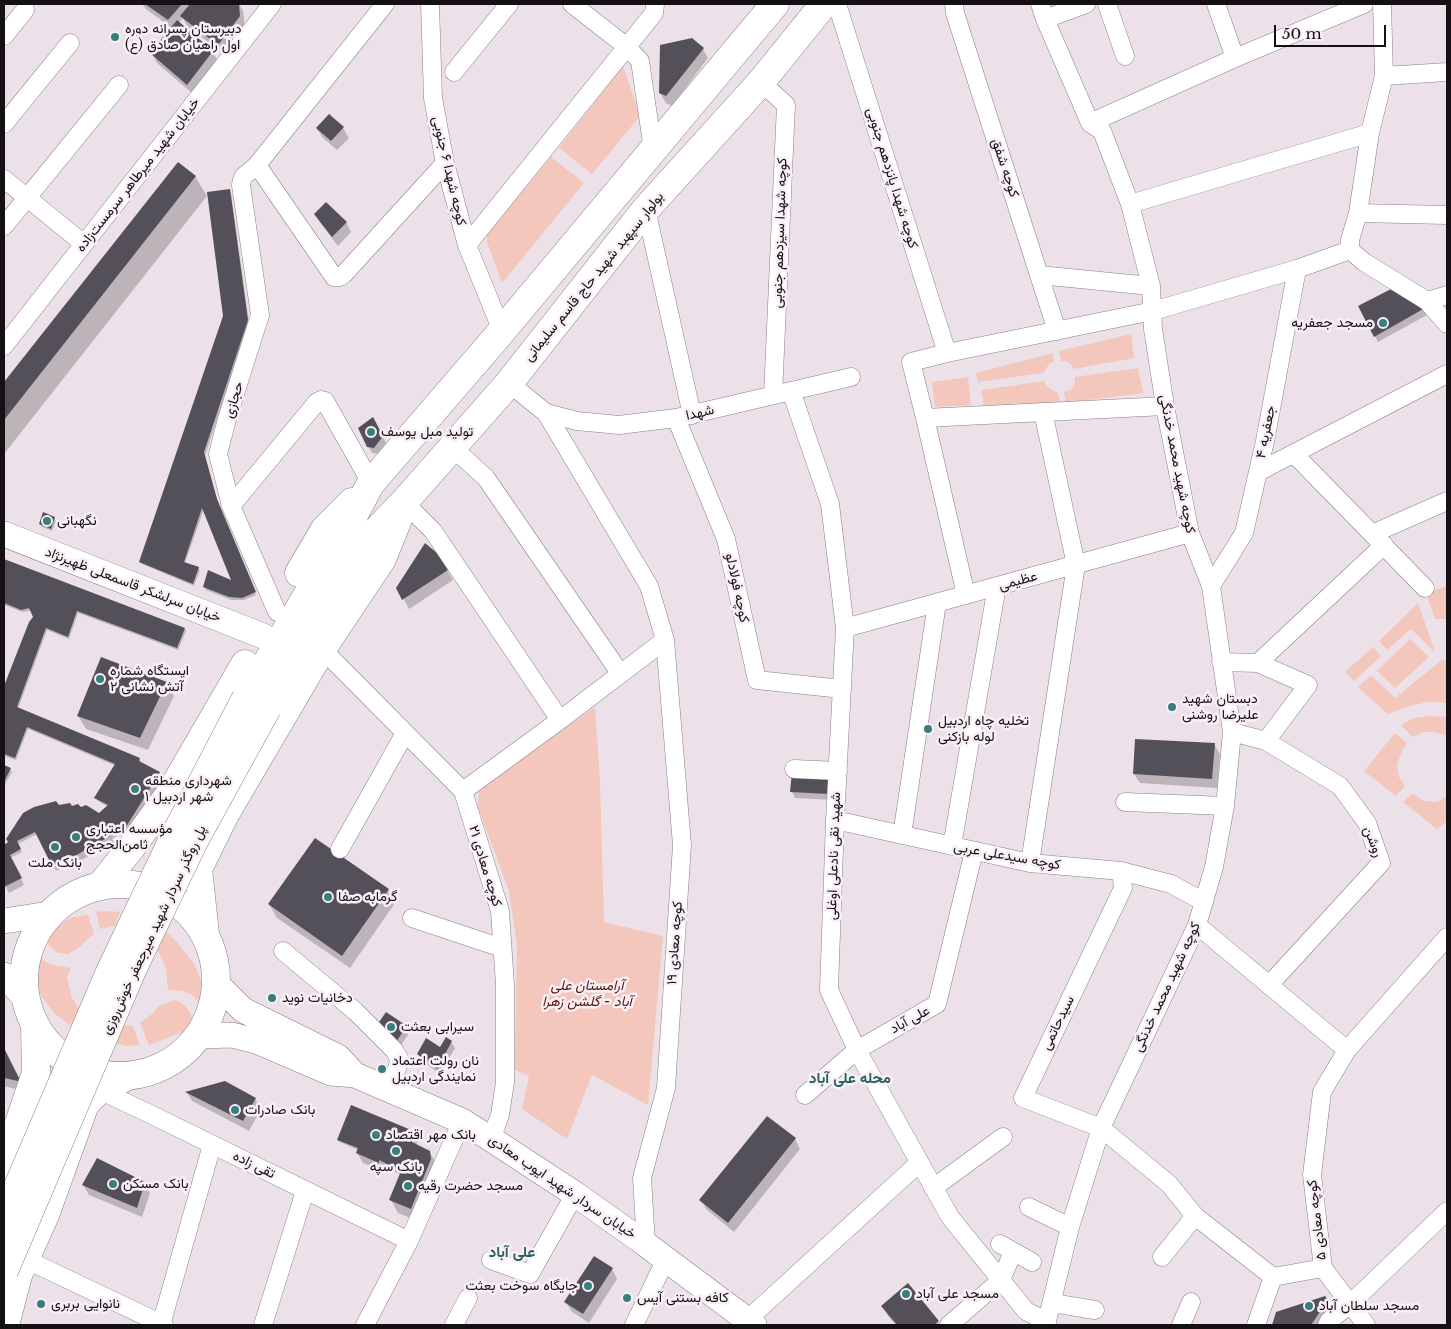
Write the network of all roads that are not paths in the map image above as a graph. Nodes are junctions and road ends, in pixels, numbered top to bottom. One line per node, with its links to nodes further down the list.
1 (272, 4): 41 (street, خیابان شهید میرطاهر سرمست‌زاده)
2 (386, 4): 33 (street)
3 (430, 4): 32 (street, کوچه شهدا ۶ جنوبی)
4 (509, 4): 23 (street)
5 (572, 4): 20 (street)
6 (655, 4): 20 (street)
7 (775, 4): 31 (main road)
8 (824, 4): 26 (main road, بولوار سپهبد شهید حاج قاسم سلیمانی)
9 (837, 4): 54 (street, کوچه شهدا پانزدهم جنوبی)
10 (954, 4): 45 (street, کوچه شفق)
11 (1086, 4): 17 (street)
12 (1107, 4): 21 (street)
13 (1216, 4): 22 (street)
14 (1364, 4): 22 (street)
15 (1382, 4): 25 (street)
16 (25, 10): 18 (street)
17 (1042, 12): 28 (street, کوچه شهید محمد خدنگی)
18 (4, 36)
19 (70, 43): 29 (street)
20 (627, 47): 31 (street); 42 (street)
21 (1125, 56)
22 (1235, 58): 28 (street)
23 (454, 72)
24 (1447, 72): 25 (street)
25 (1384, 76): 30 (street)
26 (761, 82): 37 (main road, بولوار سپهبد شهید حاج قاسم سلیمانی); 59 (street, کوچه شهدا سیزدهم جنوبی)
27 (119, 85): 35 (street)
28 (1090, 123): 36 (street, کوچه شهید محمد خدنگی)
29 (4, 124)
30 (1370, 133): 36 (street); 38 (street)
31 (653, 150): 51 (main road)
32 (445, 163): 33 (street); 42 (street, کوچه شهدا ۶ جنوبی)
33 (257, 165): 71 (street, حجازی)
34 (4, 179): 35 (street)
35 (26, 197): 40 (street); 41 (street)
36 (1130, 204): 46 (street, کوچه شهید محمد خدنگی)
37 (646, 209): 57 (main road, بولوار سپهبد شهید حاج قاسم سلیمانی); 63 (street)
38 (1358, 213): 39 (street); 43 (street)
39 (1447, 215)
40 (4, 226)
41 (84, 244): 53 (street, خیابان شهید میرطاهر سرمست‌زاده)
42 (466, 245): 51 (street, کوچه شهدا ۶ جنوبی)
43 (1350, 250): 44 (street); 48 (street)
44 (1297, 269): 49 (street); 67 (street, جعفریه ۴)
45 (1039, 275): 46 (street); 52 (street, کوچه شفق)
46 (1151, 286): 49 (street, کوچه شهید محمد خدنگی)
47 (1447, 295): 48 (street)
48 (1427, 301): 50 (street)
49 (1153, 311): 52 (street); 60 (street, کوچه شهید محمد خدنگی)
50 (1447, 324)
51 (502, 330): 68 (main road)
52 (1057, 331): 54 (street)
53 (4, 346)
54 (946, 353): 64 (street)
55 (1447, 374): 66 (street)
56 (851, 377): 58 (street, شهدا)
57 (509, 383): 62 (street); 65 (main road, بولوار سپهبد شهید حاج قاسم سلیمانی)
58 (791, 391): 59 (street, شهدا); 83 (street, شهید نقی نادعلی اوغلی)
59 (773, 395): 63 (street, شهدا)
60 (1165, 406): 61 (street); 72 (street, کوچه شهید محمد خدنگی)
61 (1043, 412): 64 (street); 76 (street)
62 (546, 413): 63 (street, شهدا); 85 (street, کوچه معادی ۱۹)
63 (684, 417): 90 (street, کوچه فولادلو)
64 (925, 418): 80 (street)
65 (452, 446): 70 (main road, بولوار سپهبد شهید حاج قاسم سلیمانی); 89 (street)
66 (1294, 454): 67 (street); 74 (street)
67 (1258, 472): 78 (street, جعفریه ۴)
68 (371, 483): 71 (street); 75 (main road); 82 (main road)
69 (1447, 501): 74 (street)
70 (404, 502): 75 (main road, بولوار سپهبد شهید حاج قاسم سلیمانی); 86 (main road); 92 (street)
71 (231, 506): 82 (street, حجازی)
72 (1190, 533): 76 (street, عظیمی); 78 (street, کوچه شهید محمد خدنگی)
73 (4, 534): 84 (main road, خیابان سرلشکر قاسمعلی ظهیرنژاد)
74 (1378, 540): 79 (street); 88 (street)
75 (352, 542): 91 (main road, پل روگذر سردار شهید میرجعفر خوش‌روزی)
76 (1076, 565): 77 (street, عظیمی); 108 (street)
77 (997, 586): 80 (street, عظیمی); 105 (street)
78 (1211, 586): 87 (street, کوچه شهید محمد خدنگی)
79 (1425, 588)
80 (966, 595): 81 (street, عظیمی)
81 (936, 603): 83 (street, عظیمی); 104 (street)
82 (277, 612): 84 (main road)
83 (845, 628): 90 (street, شهید نقی نادعلی اوغلی)
84 (262, 636): 99 (main road)
85 (665, 640): 89 (street); 151 (street, کوچه معادی ۱۹)
86 (322, 649): 94 (street, کوچه معادی ۲۱); 102 (main road)
87 (1221, 662): 88 (street); 93 (street, کوچه شهید محمد خدنگی)
88 (1258, 662): 95 (street)
89 (620, 673): 92 (street)
90 (842, 689): 97 (street, شهید نقی نادعلی اوغلی)
91 (256, 703): 148 (main road, پل روگذر سردار شهید میرجعفر خوش‌روزی, bridge); 156 (main road, پل روگذر سردار شهید میرجعفر خوش‌روزی, bridge)
92 (560, 720): 98 (street)
93 (1232, 732): 95 (street, روشن); 101 (street, کوچه شهید محمد خدنگی)
94 (405, 733): 98 (street, کوچه معادی ۲۱); 106 (street)
95 (1266, 740): 122 (street, روشن)
96 (794, 769): 97 (street)
97 (838, 771): 103 (street, شهید نقی نادعلی اوغلی)
98 (463, 790): 118 (street, کوچه معادی ۲۱)
99 (169, 795): 102 (main road); 110 (main road)
100 (1125, 802): 101 (street)
101 (1225, 806): 111 (street, کوچه شهید محمد خدنگی)
102 (224, 816): 116 (main road)
103 (835, 820): 104 (street, کوچه سیدعلی عربی); 126 (street, شهید نقی نادعلی اوغلی)
104 (902, 835): 105 (street, کوچه سیدعلی عربی)
105 (952, 846): 107 (street, کوچه سیدعلی عربی)
106 (340, 848)
107 (974, 851): 108 (street, کوچه سیدعلی عربی); 126 (street, علی آباد)
108 (1030, 863): 109 (street, کوچه سیدعلی عربی)
109 (1121, 871): 111 (street, کوچه سیدعلی عربی); 134 (street, سیدحاتمی)
110 (101, 885): 112 (main road); 116 (main road)
111 (1204, 902): 115 (street, کوچه شهید محمد خدنگی)
112 (50, 914): 114 (main road); 123 (main road)
113 (412, 918): 118 (street)
114 (4, 921)
115 (1198, 925): 122 (street); 134 (street, کوچه شهید محمد خدنگی)
116 (206, 935): 121 (main road)
117 (1447, 937): 127 (street, کوچه معادی ۵)
118 (502, 948): 136 (street, کوچه معادی ۲۱)
119 (283, 951): 130 (street)
120 (4, 975): 123 (main road)
121 (216, 983): 125 (main road); 128 (main road, خیابان سردار شهید ایوب معادی)
122 (1270, 984): 127 (street)
123 (25, 998): 124 (main road)
124 (35, 1026): 129 (main road); 139 (main road)
125 (198, 1036): 128 (main road, خیابان سردار شهید ایوب معادی); 129 (main road)
126 (857, 1050): 132 (street, علی آباد); 138 (street, شهید نقی نادعلی اوغلی)
127 (1347, 1050): 157 (street, کوچه معادی ۵)
128 (355, 1075): 130 (main road, خیابان سردار شهید ایوب معادی)
129 (128, 1076): 131 (main road)
130 (388, 1089): 133 (main road, خیابان سردار شهید ایوب معادی)
131 (99, 1090): 137 (street, تقی زاده); 146 (main road)
132 (805, 1094)
133 (462, 1121): 136 (main road, خیابان سردار شهید ایوب معادی); 150 (street)
134 (1101, 1128): 147 (street); 149 (street, کوچه شهید محمد خدنگی)
135 (1003, 1137): 141 (street)
136 (491, 1139): 143 (main road, خیابان سردار شهید ایوب معادی)
137 (212, 1145): 142 (street, تقی زاده); 168 (street)
138 (919, 1163): 141 (street, شهید نقی نادعلی اوغلی); 165 (street)
139 (4, 1167)
140 (4, 1187): 146 (main road)
141 (933, 1188): 159 (street, شهید نقی نادعلی اوغلی)
142 (305, 1190): 150 (street, تقی زاده); 169 (street)
143 (575, 1194): 151 (main road, خیابان سردار شهید ایوب معادی); 154 (street)
144 (1029, 1207): 149 (street)
145 (1447, 1211): 163 (street)
146 (44, 1215): 156 (main road)
147 (1195, 1216): 152 (street); 158 (street)
148 (4, 1220)
149 (1070, 1227): 162 (street, کوچه شهید محمد خدنگی)
150 (409, 1241): 170 (street)
151 (646, 1244): 153 (main road, خیابان سردار شهید ایوب معادی)
152 (1162, 1257)
153 (666, 1259): 165 (main road, خیابان سردار شهید ایوب معادی); 172 (street)
154 (491, 1260)
155 (1032, 1262): 159 (street)
156 (11, 1268): 167 (main road); 168 (street)
157 (1323, 1268): 158 (street); 163 (street, کوچه معادی ۵)
158 (1273, 1277): 175 (street)
159 (1000, 1280): 166 (street, شهید نقی نادعلی اوغلی); 173 (street)
160 (468, 1298): 171 (street)
161 (1191, 1302): 174 (street)
162 (1052, 1303): 164 (street); 166 (street, کوچه شهید محمد خدنگی)
163 (1350, 1304): 176 (street); 177 (street, کوچه معادی ۵)
164 (1095, 1310)
165 (751, 1322)
166 (1047, 1324)
167 (5, 1325)
168 (162, 1325)
169 (263, 1325)
170 (365, 1325)
171 (454, 1325)
172 (634, 1325)
173 (949, 1325)
174 (1181, 1325)
175 (1256, 1325)
176 (1327, 1325)
177 (1366, 1325)

